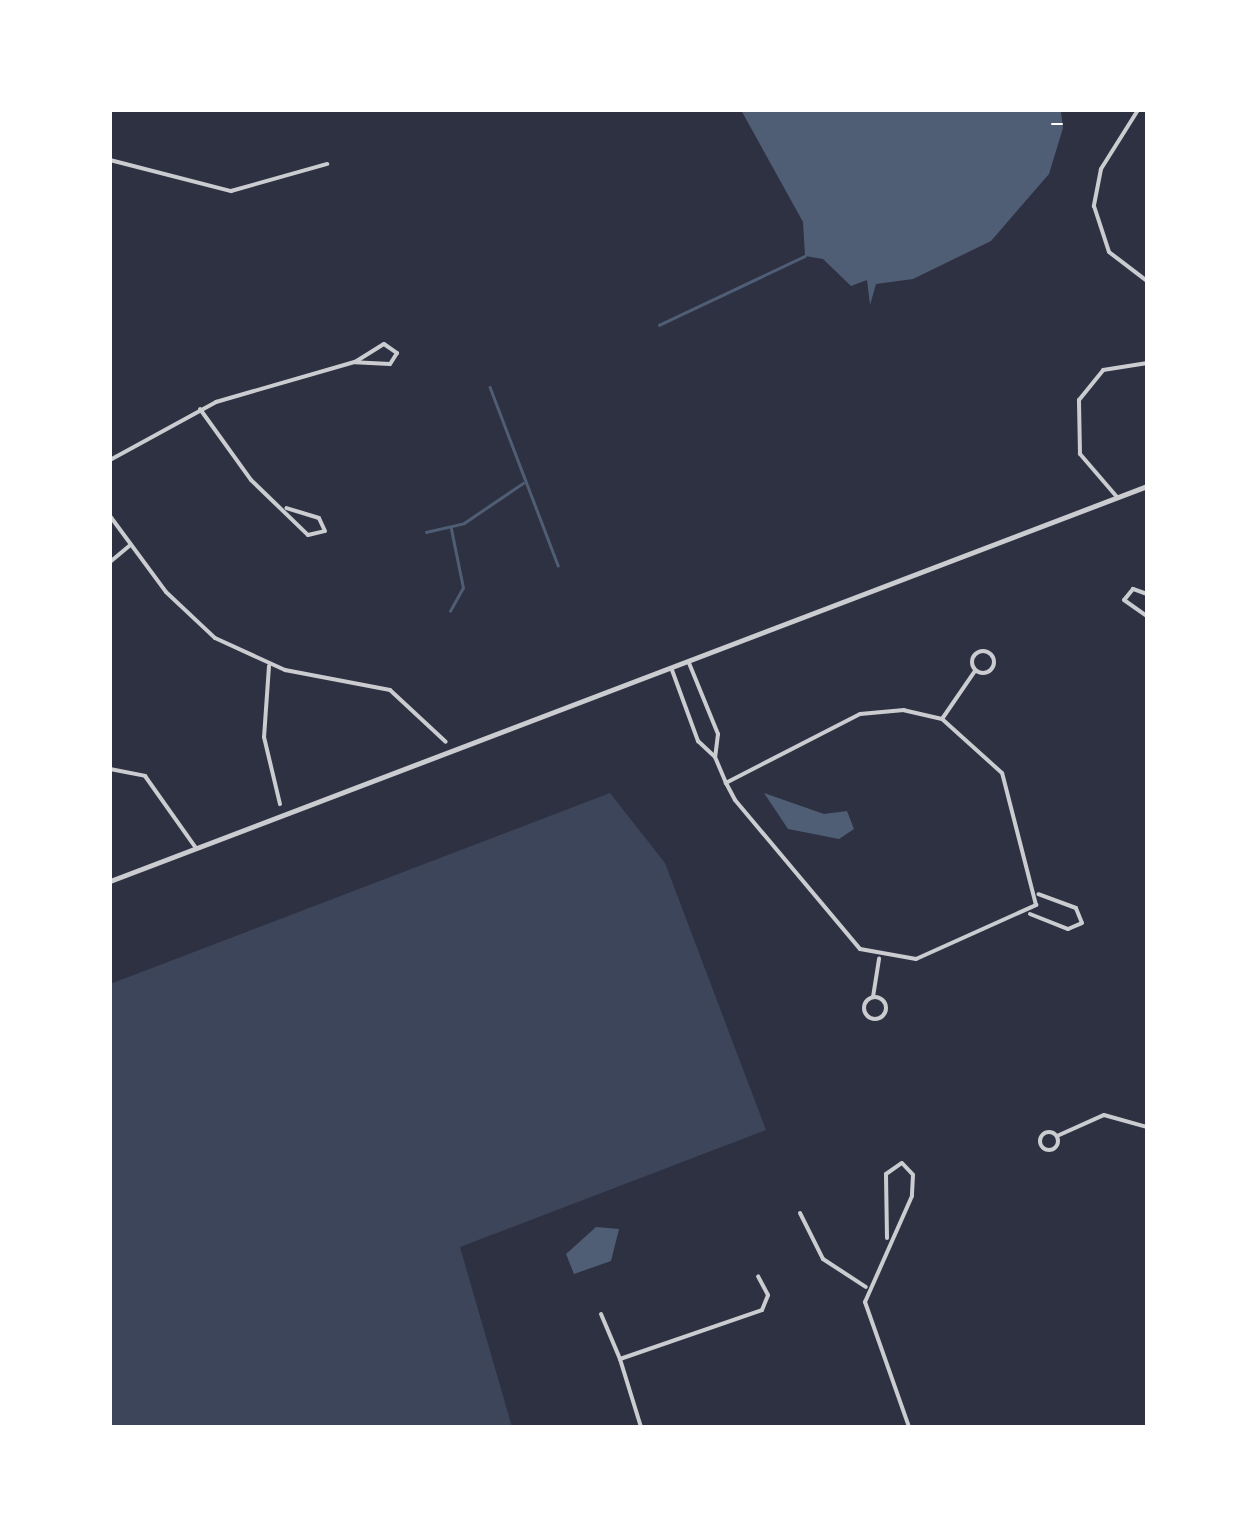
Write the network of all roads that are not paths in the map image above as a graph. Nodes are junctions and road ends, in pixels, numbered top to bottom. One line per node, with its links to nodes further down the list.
1 (1138, 110): 4 (street)
2 (110, 160): 3 (street)
3 (327, 164)
4 (1147, 281)
5 (355, 362): 5 (street); 7 (street)
6 (1146, 364): 10 (street)
7 (200, 409): 8 (street); 11 (street)
8 (110, 460)
9 (1147, 486): 10 (street)
10 (1116, 498): 17 (street)
11 (286, 508): 11 (street)
12 (110, 516): 13 (street)
13 (129, 546): 14 (street); 18 (street)
14 (110, 562)
15 (1147, 594): 16 (street)
16 (1147, 616)
17 (689, 664): 19 (street); 23 (street)
18 (269, 665): 22 (street); 26 (street)
19 (672, 670): 23 (street); 27 (street)
20 (975, 670): 20 (street); 21 (street)
21 (942, 719): 25 (street); 29 (street)
22 (446, 742)
23 (716, 757): 25 (street)
24 (110, 769): 27 (street)
25 (726, 783): 31 (street)
26 (280, 804)
27 (196, 848): 28 (street)
28 (110, 881)
29 (1038, 894): 30 (street); 30 (street)
30 (1030, 914): 31 (street)
31 (878, 958): 32 (street)
32 (873, 997): 32 (street)
33 (1146, 1124): 34 (street)
34 (1057, 1136)
35 (800, 1212): 38 (street)
36 (887, 1238): 36 (street); 38 (street)
37 (758, 1276): 40 (street)
38 (866, 1287): 42 (street)
39 (601, 1314): 40 (street)
40 (620, 1359): 41 (street)
41 (640, 1427)
42 (909, 1427)

